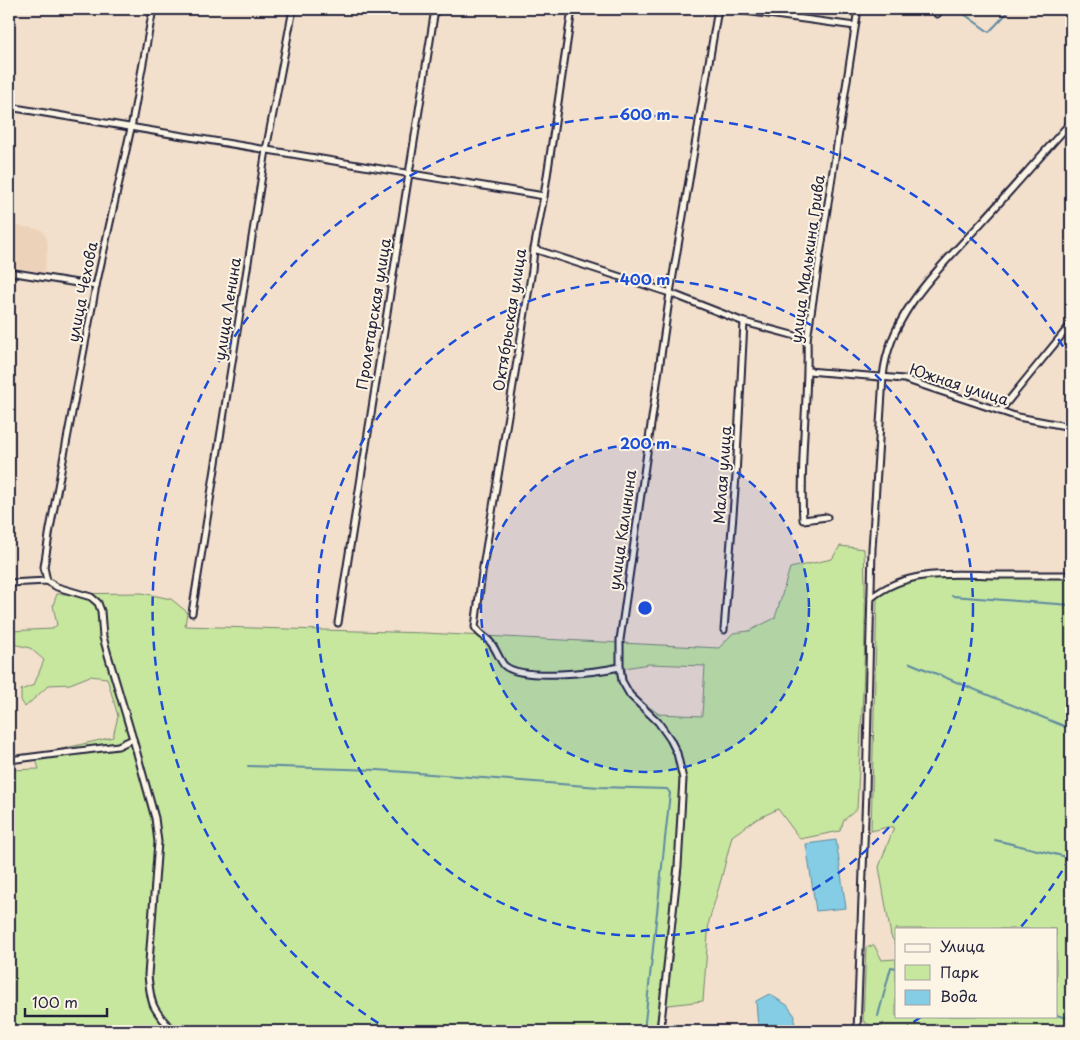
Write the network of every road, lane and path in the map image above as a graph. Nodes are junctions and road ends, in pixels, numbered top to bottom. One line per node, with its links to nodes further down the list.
1 (11, 9): 11 (street)
2 (153, 9): 15 (street, улица Чехова)
3 (293, 9): 16 (street, улица Ленина)
4 (435, 9): 17 (street, Пролетарская улица)
5 (572, 9): 18 (street, Октябрьская улица)
6 (718, 9): 22 (street, улица Калинина)
7 (730, 9): 12 (street)
8 (858, 9): 12 (street, улица Малькина Грива)
9 (942, 9): 10 (street)
10 (937, 14)
11 (9, 20)
12 (855, 26): 25 (street, улица Малькина Грива)
13 (9, 107): 15 (street)
14 (1071, 122): 27 (street)
15 (130, 128): 16 (street); 21 (street, улица Чехова)
16 (266, 150): 17 (street); 35 (street, улица Ленина)
17 (409, 174): 18 (street); 36 (street, Пролетарская улица)
18 (544, 196): 19 (street, Октябрьская улица)
19 (534, 249): 22 (street); 38 (street, Октябрьская улица)
20 (9, 272): 21 (street)
21 (96, 286): 32 (street, улица Чехова)
22 (670, 293): 23 (street); 38 (street, улица Калинина)
23 (744, 322): 25 (street); 37 (street, Малая улица)
24 (1071, 324): 28 (street)
25 (807, 339): 26 (street, улица Малькина Грива)
26 (808, 372): 27 (street, Южная улица); 30 (street, улица Малькина Грива)
27 (883, 377): 28 (street, Южная улица); 34 (street)
28 (1000, 411): 29 (street, Южная улица)
29 (1071, 427)
30 (827, 517)
31 (1071, 575): 34 (street)
32 (47, 581): 33 (street); 39 (street)
33 (9, 582)
34 (871, 598): 43 (street)
35 (192, 613)
36 (338, 623)
37 (724, 630)
38 (620, 667): 42 (street, улица Калинина)
39 (134, 739): 40 (street); 41 (street)
40 (9, 760)
41 (172, 1031)
42 (660, 1031)
43 (857, 1031)

